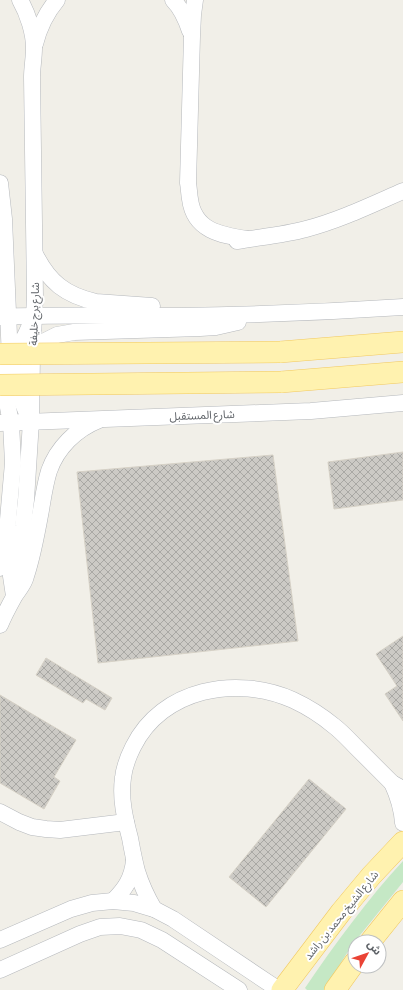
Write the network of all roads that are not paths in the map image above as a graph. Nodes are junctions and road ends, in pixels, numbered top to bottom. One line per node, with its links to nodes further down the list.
1 (20, 0): 6 (street, شارع برج خليفة)
2 (57, 0): 6 (street)
3 (173, 0): 5 (street)
4 (195, 0): 5 (street)
5 (192, 36): 8 (street)
6 (34, 48): 9 (street, شارع برج خليفة)
7 (0, 183): 14 (street)
8 (403, 190)
9 (35, 253): 12 (street, شارع برج خليفة); 13 (street)
10 (403, 307): 11 (street)
11 (262, 314): 13 (street); 16 (street)
12 (34, 316): 13 (street); 14 (street); 16 (street, شارع برج خليفة); 18 (street)
13 (180, 316)
14 (4, 317): 18 (street)
15 (403, 342): 18 (main road, bridge)
16 (32, 355): 18 (street); 21 (street, شارع برج خليفة)
17 (403, 372): 18 (main road, bridge)
18 (4, 375): 21 (street); 22 (street)
19 (403, 403): 20 (street, شارع المستقبل)
20 (102, 419): 21 (street, شارع المستقبل); 24 (street)
21 (31, 421): 22 (street, شارع المستقبل); 24 (street, شارع برج خليفة)
22 (5, 423): 23 (street)
23 (0, 568)
24 (14, 596): 25 (street)
25 (0, 625)
26 (398, 786): 28 (street); 29 (street)
27 (0, 812): 28 (street)
28 (126, 822): 31 (street)
29 (403, 822)
30 (403, 842): 40 (main road, شارع الشيخ محمد بن راشد)
31 (134, 856): 32 (street); 34 (street)
32 (113, 901): 34 (street); 36 (street)
33 (403, 901): 35 (main road)
34 (154, 909): 40 (street)
35 (376, 934)
36 (0, 940)
37 (2, 970): 39 (street)
38 (347, 973): 41 (main road)
39 (239, 990)
40 (281, 990)
41 (335, 990)

